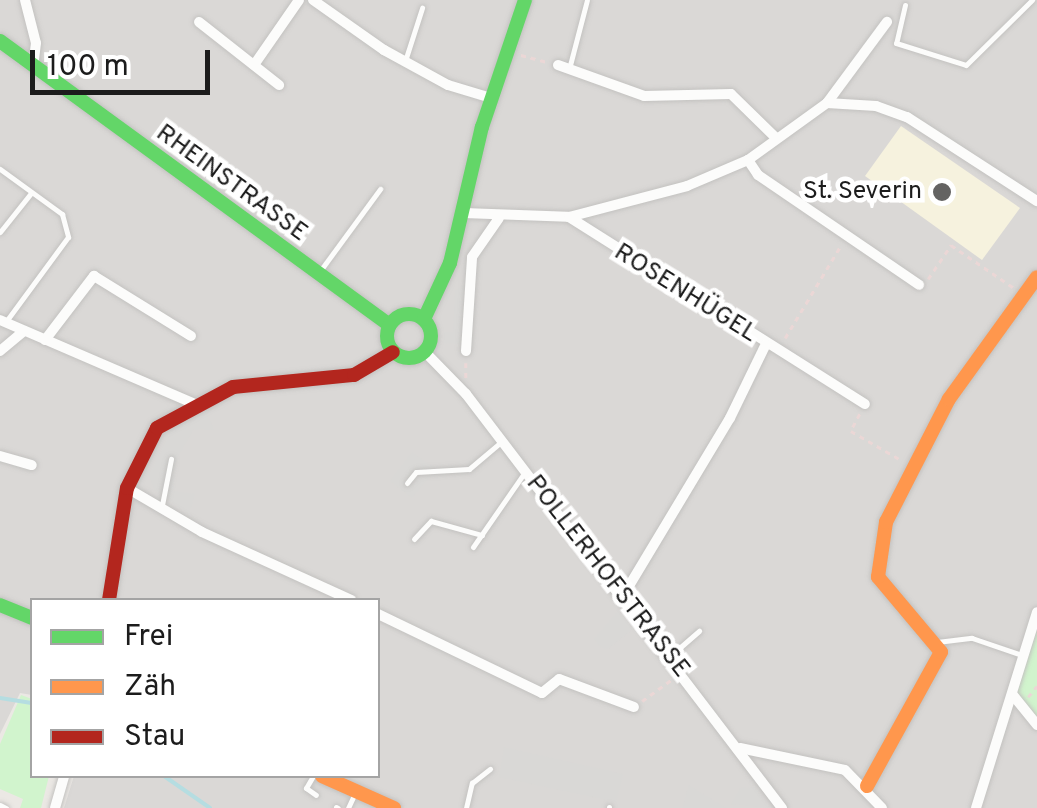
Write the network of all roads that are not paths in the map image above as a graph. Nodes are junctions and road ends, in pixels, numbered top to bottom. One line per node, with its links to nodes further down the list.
1 (25, 0): 15 (street)
2 (298, 0): 13 (street)
3 (313, 0): 12 (street)
4 (525, 0): 17 (street)
5 (587, 0): 14 (lane)
6 (1032, 0): 7 (lane)
7 (905, 6)
8 (422, 8): 12 (lane)
9 (199, 22): 13 (street)
10 (887, 22): 18 (street)
11 (0, 41): 15 (street, RHEINSTRASSE)
12 (405, 61): 17 (street)
13 (254, 66): 16 (street)
14 (564, 67): 19 (street)
15 (33, 68): 29 (street, RHEINSTRASSE)
16 (279, 84)
17 (491, 98): 25 (street)
18 (827, 103): 19 (street); 24 (street)
19 (775, 138): 20 (street)
20 (748, 160): 26 (street); 31 (street)
21 (0, 170): 23 (lane)
22 (380, 188): 29 (lane)
23 (32, 192): 28 (lane); 33 (lane)
24 (1037, 201)
25 (462, 213): 27 (street); 32 (street)
26 (569, 217): 27 (street); 38 (street, ROSENHÜGEL)
27 (499, 218): 40 (street)
28 (0, 232)
29 (317, 276): 34 (street, RHEINSTRASSE)
30 (1037, 277): 64 (street)
31 (918, 285)
32 (424, 320): 34 (street); 42 (street)
33 (2, 321): 35 (street)
34 (389, 325): 41 (street)
35 (24, 330): 37 (street); 39 (street)
36 (191, 336): 37 (street)
37 (45, 340): 43 (street)
38 (766, 344): 44 (street, ROSENHÜGEL); 56 (street)
39 (0, 350)
40 (466, 351)
41 (393, 352): 42 (street); 43 (street)
42 (425, 352): 45 (street, POLLERHOFSTRASSE)
43 (194, 403): 51 (street)
44 (865, 404)
45 (502, 442): 49 (street, POLLERHOFSTRASSE); 50 (lane)
46 (0, 456): 48 (street)
47 (171, 458): 52 (lane)
48 (32, 465)
49 (525, 472): 53 (lane); 56 (street, POLLERHOFSTRASSE)
50 (406, 483)
51 (127, 488): 52 (street); 57 (street)
52 (162, 505): 58 (street)
53 (482, 535): 54 (lane); 55 (lane)
54 (414, 540)
55 (473, 548)
56 (623, 596): 66 (street, POLLERHOFSTRASSE)
57 (109, 598)
58 (347, 598)
59 (0, 605): 62 (street)
60 (1037, 612): 65 (street)
61 (380, 615): 68 (street)
62 (30, 617)
63 (699, 631): 66 (lane)
64 (937, 642): 65 (lane); 75 (street)
65 (1024, 656): 67 (street)
66 (669, 657): 70 (street, POLLERHOFSTRASSE)
67 (1012, 694): 69 (street); 84 (street)
68 (634, 707)
69 (1037, 725)
70 (740, 748): 75 (street); 82 (street, POLLERHOFSTRASSE)
71 (490, 770): 81 (lane)
72 (63, 778): 78 (street)
73 (311, 778): 77 (lane)
74 (326, 778): 76 (street)
75 (867, 786): 83 (street)
76 (355, 792): 79 (lane); 80 (street)
77 (316, 795)
78 (55, 808)
79 (348, 808)
80 (394, 808)
81 (466, 808)
82 (782, 808)
83 (882, 808)
84 (976, 808)

